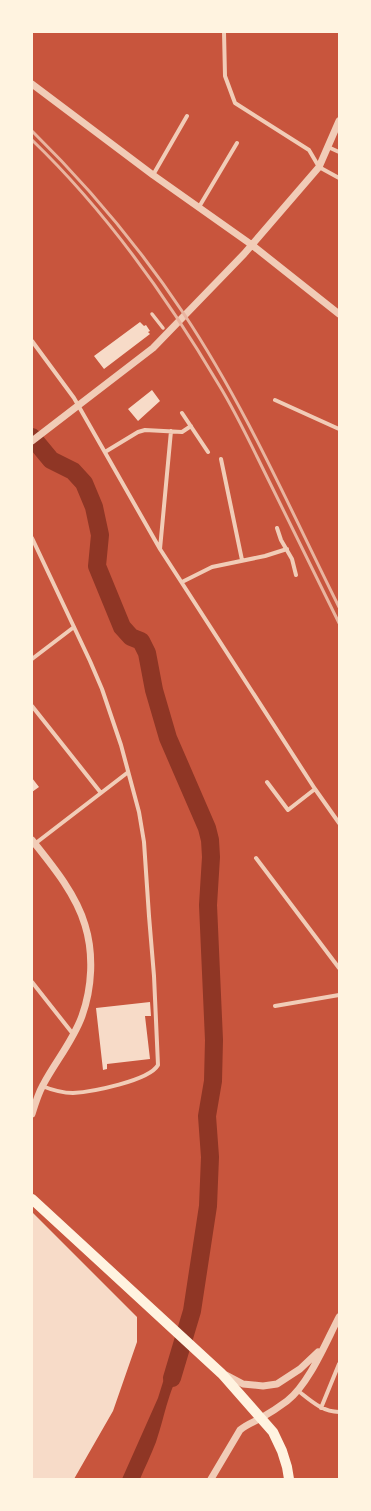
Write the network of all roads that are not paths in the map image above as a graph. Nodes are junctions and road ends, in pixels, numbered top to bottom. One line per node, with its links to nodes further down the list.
1 (224, 32): 8 (street)
2 (32, 84): 9 (street)
3 (187, 116): 9 (street)
4 (339, 121): 6 (street)
5 (237, 143): 11 (street)
6 (328, 147): 7 (street); 8 (street)
7 (339, 152)
8 (318, 167): 10 (street); 12 (street)
9 (153, 175): 11 (street)
10 (339, 178)
11 (198, 208): 12 (street)
12 (252, 245): 14 (street); 18 (street)
13 (152, 314): 15 (street)
14 (339, 314)
15 (163, 328)
16 (32, 341): 18 (street)
17 (274, 400): 21 (street)
18 (78, 406): 23 (street); 24 (street)
19 (182, 413): 20 (street)
20 (191, 426): 22 (street); 25 (street)
21 (339, 429)
22 (170, 431): 24 (street); 29 (street)
23 (32, 441)
24 (105, 452): 29 (street)
25 (208, 452)
26 (221, 459): 31 (street)
27 (276, 528): 30 (street)
28 (32, 538): 34 (street)
29 (160, 549): 33 (street)
30 (287, 549): 31 (street); 32 (street)
31 (242, 560): 33 (street)
32 (296, 575)
33 (182, 582): 39 (street)
34 (74, 627): 35 (street); 37 (street)
35 (32, 659)
36 (32, 706): 40 (street)
37 (127, 773): 40 (street); 49 (street)
38 (267, 782): 39 (street)
39 (315, 789): 41 (street)
40 (101, 793): 42 (street)
41 (339, 823)
42 (33, 844): 48 (street)
43 (256, 858): 44 (street)
44 (339, 968)
45 (32, 982): 48 (street)
46 (339, 995): 47 (street)
47 (275, 1006)
48 (73, 1034): 49 (street)
49 (42, 1086): 50 (street)
50 (32, 1114)
51 (32, 1199): 55 (main road)
52 (339, 1317): 53 (street)
53 (322, 1348): 55 (street); 56 (street)
54 (339, 1364): 57 (street)
55 (222, 1374): 59 (main road)
56 (296, 1390): 57 (street); 59 (street)
57 (321, 1408): 58 (street)
58 (339, 1412)
59 (261, 1418): 60 (street); 61 (main road)
60 (211, 1479)
61 (288, 1479)

